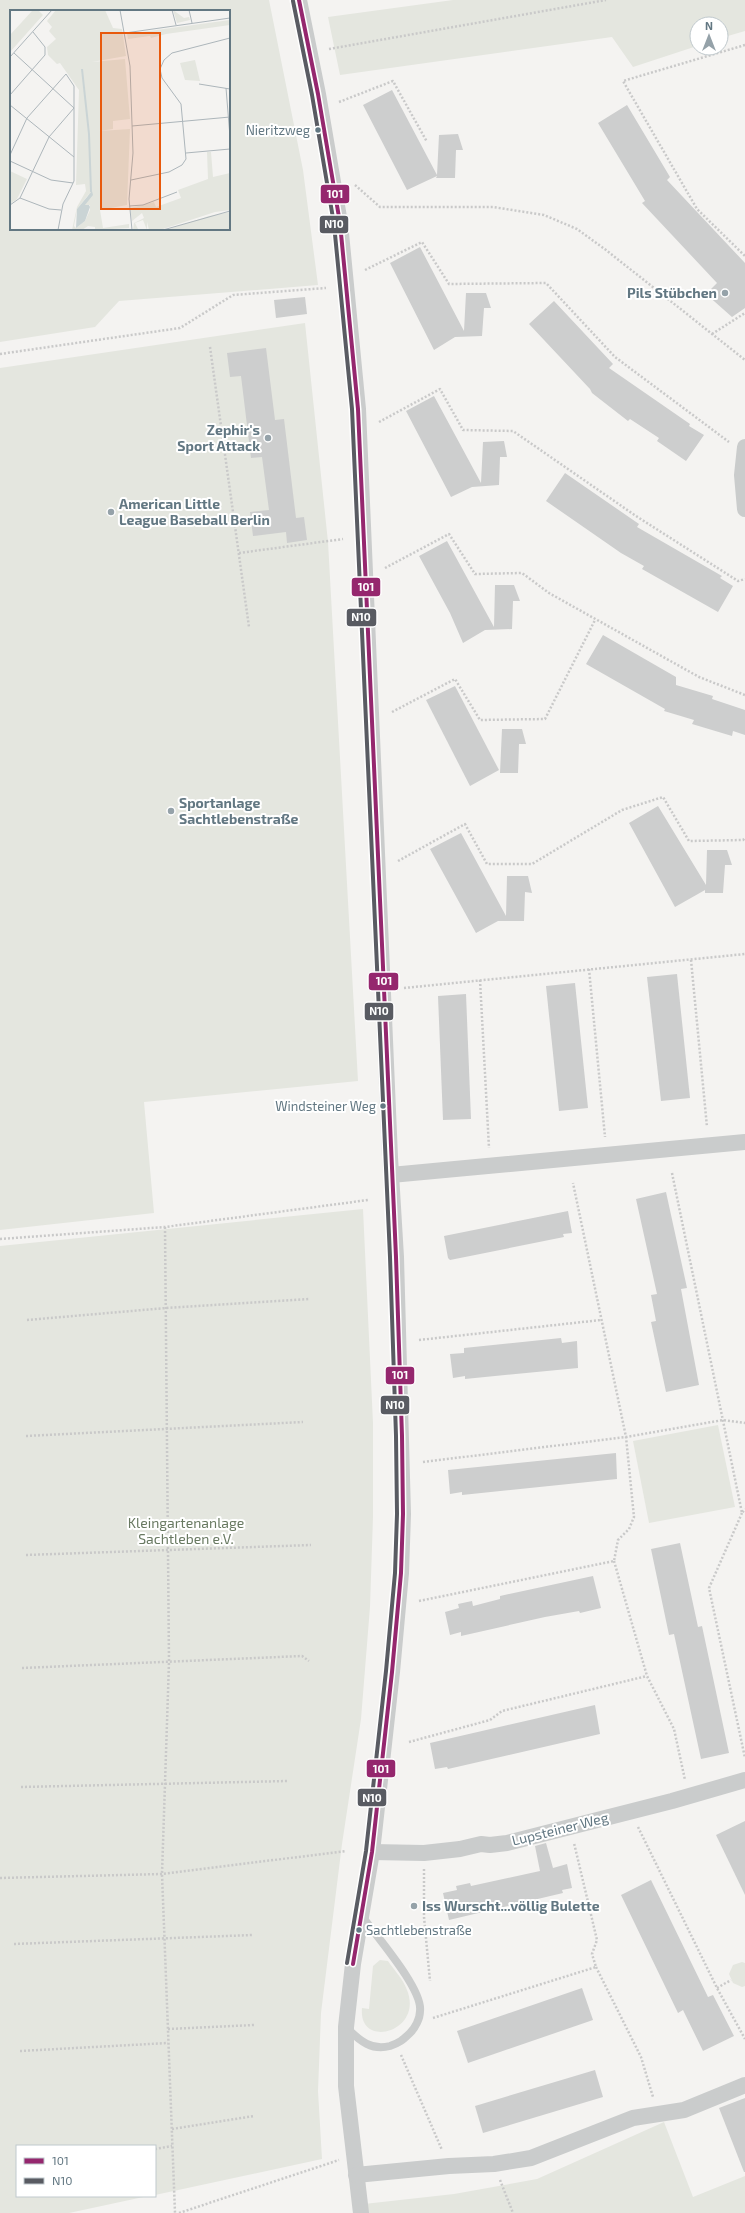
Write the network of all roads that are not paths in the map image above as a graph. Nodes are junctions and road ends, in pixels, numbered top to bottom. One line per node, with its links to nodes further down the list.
1 (299, 0): 5 (street)
2 (745, 446): 3 (street)
3 (745, 509)
4 (745, 1142): 5 (street)
5 (391, 1175): 7 (street)
6 (745, 1780): 7 (street, Lupsteiner Weg)
7 (372, 1852): 8 (street)
8 (360, 1914): 9 (street); 9 (lane)
9 (346, 2027): 11 (street)
10 (745, 2085): 11 (street)
11 (356, 2175): 12 (street)
12 (361, 2213)

